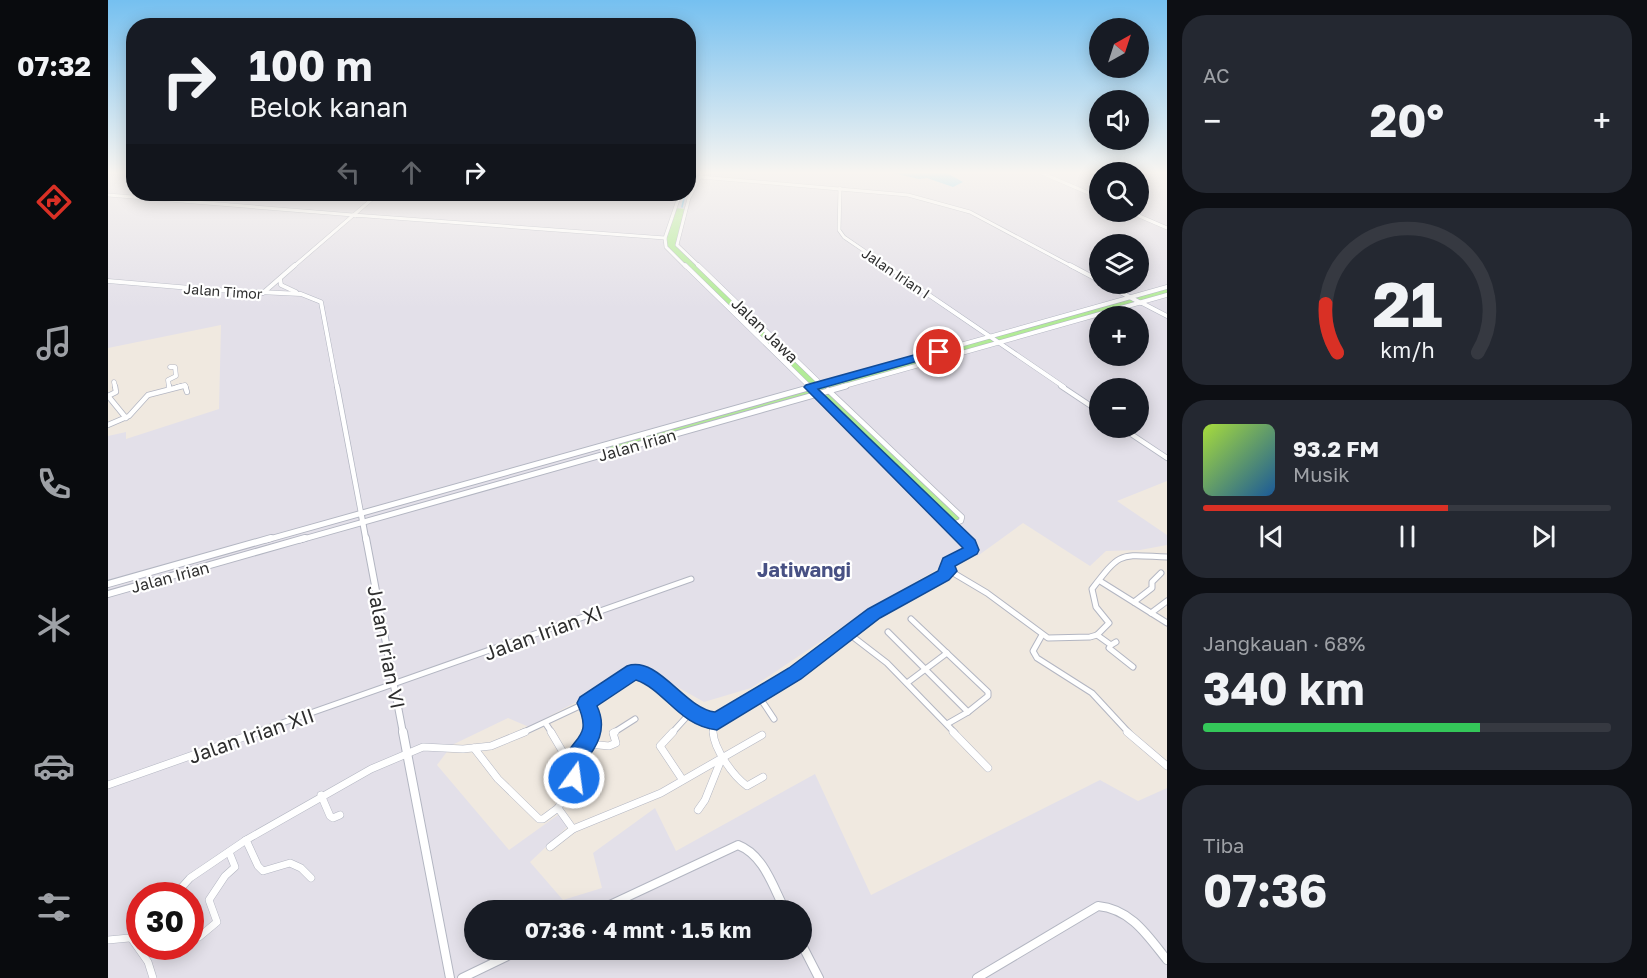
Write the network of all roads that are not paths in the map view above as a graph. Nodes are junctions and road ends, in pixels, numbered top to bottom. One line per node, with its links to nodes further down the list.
1 (350, 217): 14 (street)
2 (371, 217): 11 (street)
3 (672, 217): 10 (street)
4 (684, 217): 25 (street, Jalan Jawa)
5 (839, 217): 27 (street, Jalan Irian I)
6 (979, 217): 13 (street)
7 (1149, 218): 9 (street)
8 (1149, 219): 9 (street)
9 (1167, 226)
10 (665, 238): 11 (street); 12 (street)
11 (644, 239): 12 (street)
12 (664, 245): 26 (street, Jalan Jawa)
13 (1089, 275)
14 (280, 279): 17 (street); 18 (street)
15 (108, 281): 17 (street, Jalan Timor)
16 (1167, 287): 21 (street, Jalan Irian)
17 (263, 293): 18 (street, Jalan Timor)
18 (301, 294): 24 (street, Jalan Timor)
19 (1124, 294): 21 (street)
20 (1167, 295): 22 (street, Jalan Irian)
21 (1130, 297): 22 (street); 27 (street, Jalan Irian)
22 (1141, 303): 23 (street); 28 (street, Jalan Irian)
23 (1167, 316)
24 (324, 317): 45 (street, Jalan Irian VI)
25 (753, 318): 26 (street); 31 (street, Jalan Jawa)
26 (742, 320): 32 (street, Jalan Jawa)
27 (990, 337): 28 (street); 31 (street, Jalan Irian)
28 (999, 343): 34 (street, Jalan Irian); 38 (street)
29 (170, 367): 33 (street)
30 (114, 382): 37 (street)
31 (822, 384): 32 (street, Jalan Irian); 34 (street, Jalan Jawa)
32 (810, 387): 36 (street, Jalan Jawa); 42 (street, Jalan Irian)
33 (169, 388): 35 (street); 39 (street)
34 (828, 390): 36 (street, Jalan Irian); 47 (street, Jalan Jawa)
35 (187, 392)
36 (817, 394): 43 (street, Jalan Irian); 47 (street, Jalan Jawa)
37 (108, 396): 39 (street)
38 (1089, 404)
39 (126, 418): 40 (street)
40 (108, 425)
41 (1137, 438): 44 (street)
42 (608, 444): 43 (street); 45 (street, Jalan Irian)
43 (613, 452): 46 (street, Jalan Irian)
44 (1167, 458)
45 (361, 513): 46 (street, Jalan Irian VI); 53 (street, Jalan Irian)
46 (362, 523): 54 (street, Jalan Irian); 68 (street, Jalan Irian VI)
47 (951, 525): 49 (street)
48 (1167, 557): 52 (street)
49 (950, 571): 61 (street); 62 (street)
50 (1161, 573): 55 (street)
51 (691, 579): 68 (street, Jalan Irian XI)
52 (1100, 581): 55 (street); 63 (street)
53 (108, 584)
54 (108, 594)
55 (1134, 602): 57 (street)
56 (1167, 602): 57 (street)
57 (1151, 613): 59 (street)
58 (911, 619): 64 (street)
59 (1167, 623)
60 (888, 632): 66 (street)
61 (848, 633): 67 (street); 69 (street)
62 (1042, 635): 63 (street); 84 (street)
63 (1097, 635): 65 (street)
64 (947, 653): 66 (street); 72 (street)
65 (1133, 667)
66 (926, 669): 67 (street); 72 (street)
67 (907, 683): 77 (street)
68 (394, 685): 81 (street, Jalan Irian VI); 88 (street, Jalan Irian XII)
69 (758, 695): 74 (street); 75 (street)
70 (586, 703): 71 (street); 76 (street); 79 (street)
71 (692, 712): 75 (street); 87 (street)
72 (968, 712): 77 (street)
73 (635, 719): 79 (street)
74 (774, 719)
75 (712, 722): 82 (street)
76 (546, 724): 80 (street); 83 (street)
77 (947, 724): 85 (street)
78 (762, 735): 82 (street)
79 (589, 744): 83 (street)
80 (474, 748): 81 (street); 90 (street)
81 (406, 753): 89 (street); 109 (street, Jalan Irian VI)
82 (722, 759): 86 (street); 87 (street); 91 (street)
83 (573, 761): 90 (street)
84 (1167, 766)
85 (988, 768)
86 (763, 777)
87 (682, 778): 93 (street)
88 (108, 785)
89 (321, 795): 92 (street); 94 (street)
90 (558, 808): 93 (street)
91 (698, 810)
92 (340, 815)
93 (573, 829): 95 (street)
94 (246, 840): 96 (street); 97 (street)
95 (550, 847)
96 (228, 852): 98 (street); 101 (street)
97 (311, 878)
98 (186, 882)
99 (620, 900): 100 (street)
100 (780, 900)
101 (204, 933)
102 (126, 938): 103 (street)
103 (108, 940)
104 (147, 960): 108 (street)
105 (499, 960): 110 (street)
106 (810, 960): 111 (street)
107 (1167, 960): 112 (street)
108 (153, 978)
109 (450, 978)
110 (462, 978)
111 (819, 978)
112 (977, 978)

